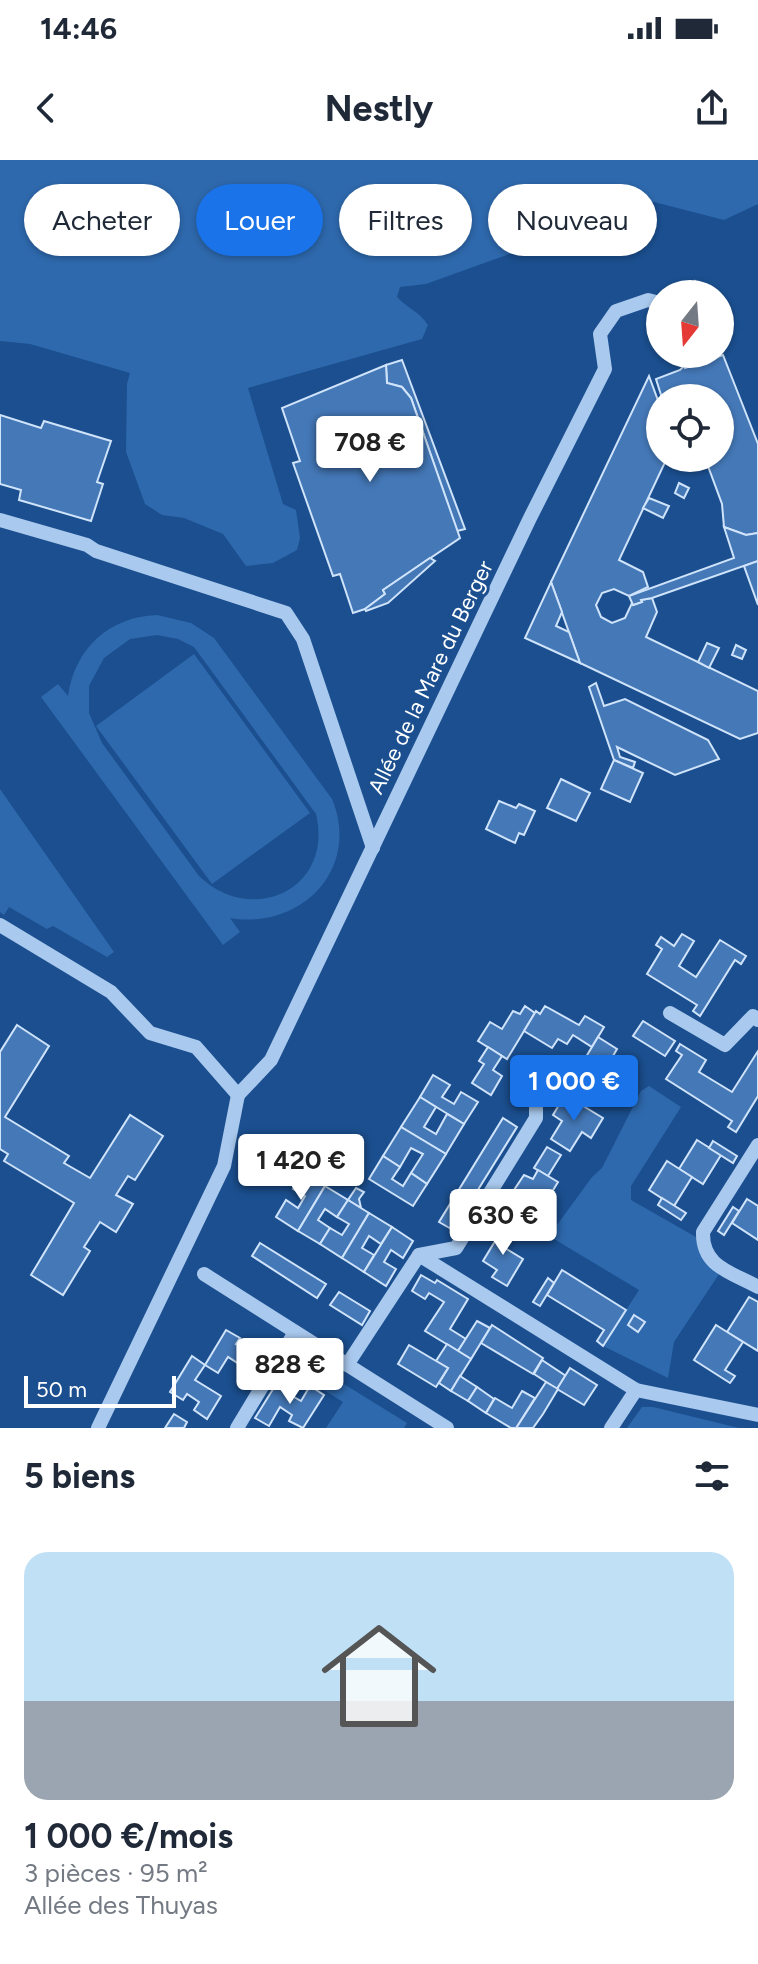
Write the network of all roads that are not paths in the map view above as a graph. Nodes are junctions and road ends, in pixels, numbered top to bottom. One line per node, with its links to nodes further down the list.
1 (646, 301): 3 (street, Allée de la Mare du Berger)
2 (0, 520): 3 (street)
3 (373, 848): 8 (street, Allée de la Mare du Berger)
4 (0, 925): 8 (street)
5 (670, 1013): 6 (street)
6 (758, 1020)
7 (536, 1079): 10 (street)
8 (238, 1095): 17 (street)
9 (758, 1145): 12 (street)
10 (419, 1255): 14 (street); 15 (street)
11 (204, 1274): 13 (street)
12 (758, 1287)
13 (295, 1332): 14 (street); 18 (street)
14 (347, 1365): 19 (street)
15 (636, 1390): 16 (street); 20 (street)
16 (758, 1415)
17 (98, 1428)
18 (237, 1428)
19 (447, 1428)
20 (611, 1428)

